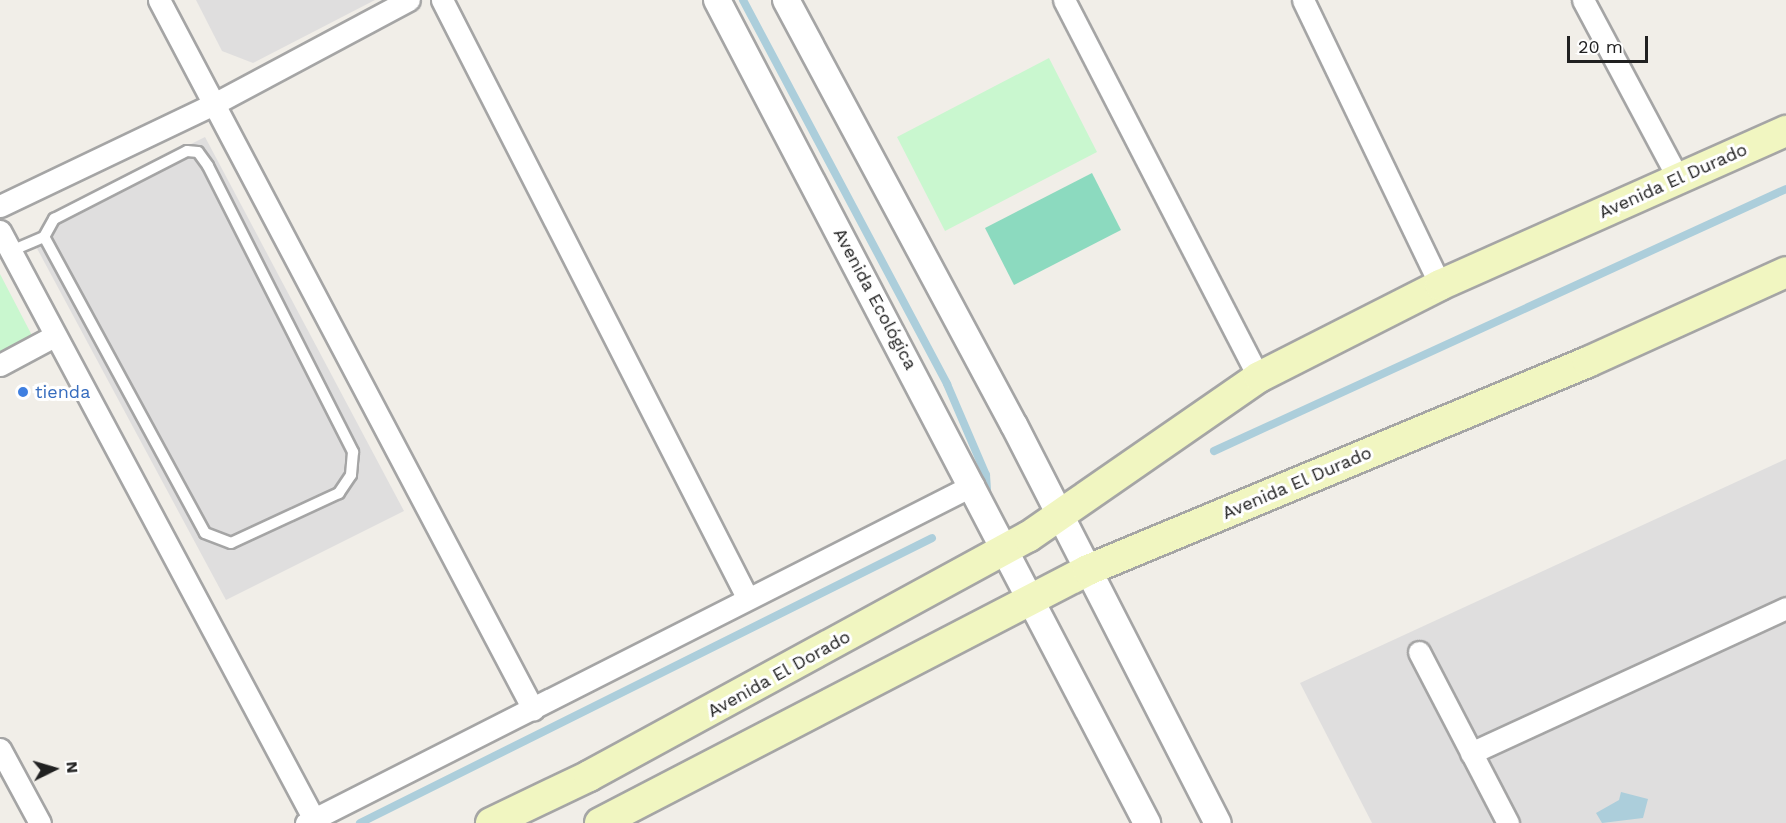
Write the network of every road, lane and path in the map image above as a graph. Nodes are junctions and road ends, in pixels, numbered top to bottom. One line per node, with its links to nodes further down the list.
1 (159, 0): 9 (street)
2 (409, 0): 9 (street)
3 (442, 0): 25 (street)
4 (717, 0): 21 (street, Avenida Ecológica)
5 (1064, 0): 20 (street)
6 (1303, 0): 17 (street)
7 (1583, 0): 11 (street)
8 (793, 2): 22 (street)
9 (212, 105): 12 (street); 29 (street)
10 (1786, 131): 11 (main road, Avenida El Durado)
11 (1678, 178): 17 (main road, Avenida El Durado)
12 (0, 206)
13 (0, 231): 15 (street)
14 (44, 237): 14 (lane); 15 (lane)
15 (10, 252): 18 (street)
16 (1786, 272): 24 (main road, Avenida El Durado)
17 (1440, 285): 20 (main road, Avenida El Durado)
18 (54, 336): 19 (street); 32 (street)
19 (0, 365)
20 (1259, 377): 22 (main road, Avenida El Durado)
21 (973, 485): 23 (street, Avenida Ecológica); 25 (street)
22 (1061, 515): 23 (main road, Avenida El Dorado); 24 (street)
23 (1006, 550): 26 (street, Avenida Ecológica); 34 (main road, Avenida El Dorado)
24 (1088, 570): 26 (main road, Avenida El Durado); 37 (street)
25 (747, 597): 29 (street)
26 (1030, 600): 35 (main road, Avenida El Durado); 36 (street, Avenida Ecológica)
27 (1786, 608): 31 (street)
28 (1419, 652): 31 (street)
29 (533, 709): 32 (street)
30 (0, 749): 33 (street)
31 (1471, 753): 38 (street)
32 (312, 822)
33 (40, 823)
34 (491, 823)
35 (600, 823)
36 (1147, 823)
37 (1218, 823)
38 (1508, 823)

